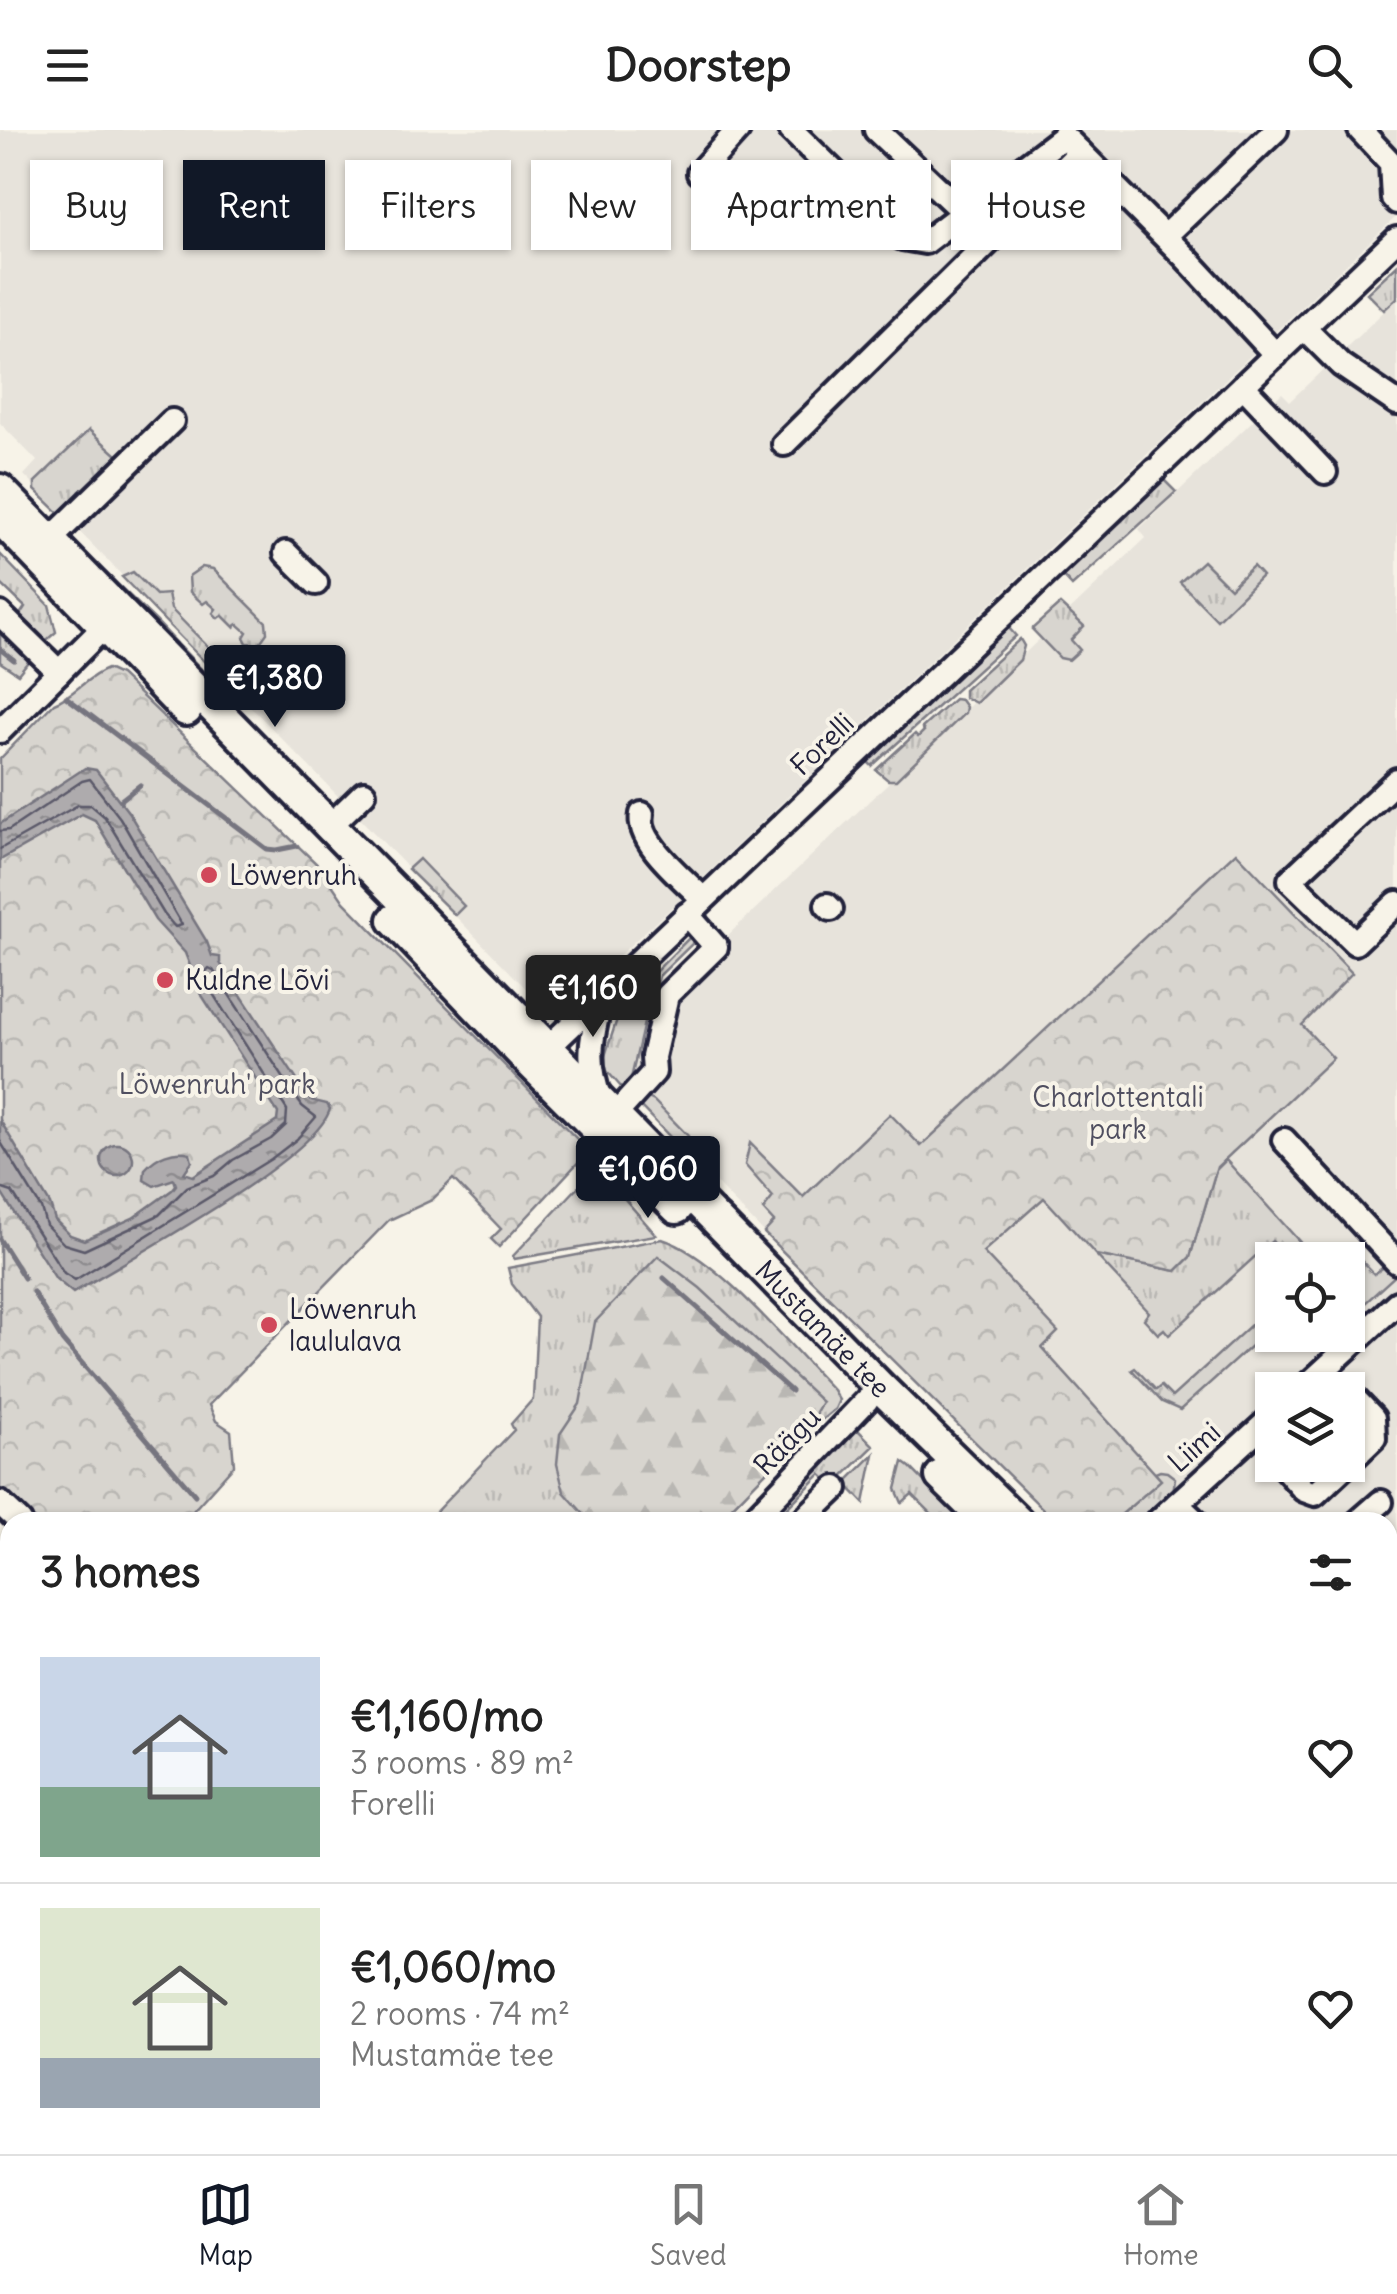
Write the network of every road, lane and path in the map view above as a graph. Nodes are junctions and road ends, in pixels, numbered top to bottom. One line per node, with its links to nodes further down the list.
1 (738, 130): 7 (street)
2 (791, 130): 11 (street)
3 (876, 130): 9 (street)
4 (1276, 130): 12 (street)
5 (1360, 130): 10 (street)
6 (1067, 139): 8 (street); 12 (street); 19 (street)
7 (711, 160)
8 (1038, 160)
9 (951, 201)
10 (1397, 202)
11 (951, 223)
12 (1165, 236): 15 (street)
13 (1397, 240): 14 (street, Forelli)
14 (1304, 328): 15 (street, Forelli); 17 (street)
15 (1276, 355): 16 (street, Forelli)
16 (1243, 386): 20 (street); 35 (street, Forelli)
17 (1397, 403)
18 (172, 421): 23 (street)
19 (784, 444)
20 (1326, 472)
21 (0, 490): 23 (main road, Mustamäe tee)
22 (0, 518): 27 (main road, Mustamäe tee)
23 (50, 540): 27 (main road, Mustamäe tee)
24 (286, 552): 25 (street)
25 (316, 583)
26 (0, 614): 28 (street)
27 (111, 620): 28 (street); 33 (main road, Mustamäe tee); 38 (main road, Mustamäe tee)
28 (59, 672): 29 (street)
29 (0, 731)
30 (1397, 780): 34 (street)
31 (364, 793): 33 (street)
32 (642, 814): 35 (street)
33 (330, 826): 38 (main road, Mustamäe tee)
34 (1397, 903)
35 (695, 906): 37 (street, Forelli); 39 (street)
36 (550, 975): 37 (street)
37 (594, 1003): 38 (street, Forelli); 39 (street)
38 (540, 1055): 39 (main road, Mustamäe tee); 44 (main road, Mustamäe tee)
39 (608, 1108): 54 (main road, Mustamäe tee)
40 (1284, 1140): 41 (street)
41 (1397, 1262)
42 (1397, 1303): 43 (street)
43 (1331, 1372)
44 (867, 1400): 51 (street, Räägu); 53 (main road, Mustamäe tee)
45 (1255, 1433): 50 (street, Liimi)
46 (1297, 1482): 47 (street)
47 (1321, 1482)
48 (836, 1488): 52 (street)
49 (1380, 1502): 57 (street)
50 (1177, 1504): 55 (street, Liimi); 56 (street)
51 (760, 1512)
52 (811, 1512)
53 (978, 1512)
54 (1008, 1512)
55 (1168, 1512)
56 (1185, 1512)
57 (1369, 1512)

